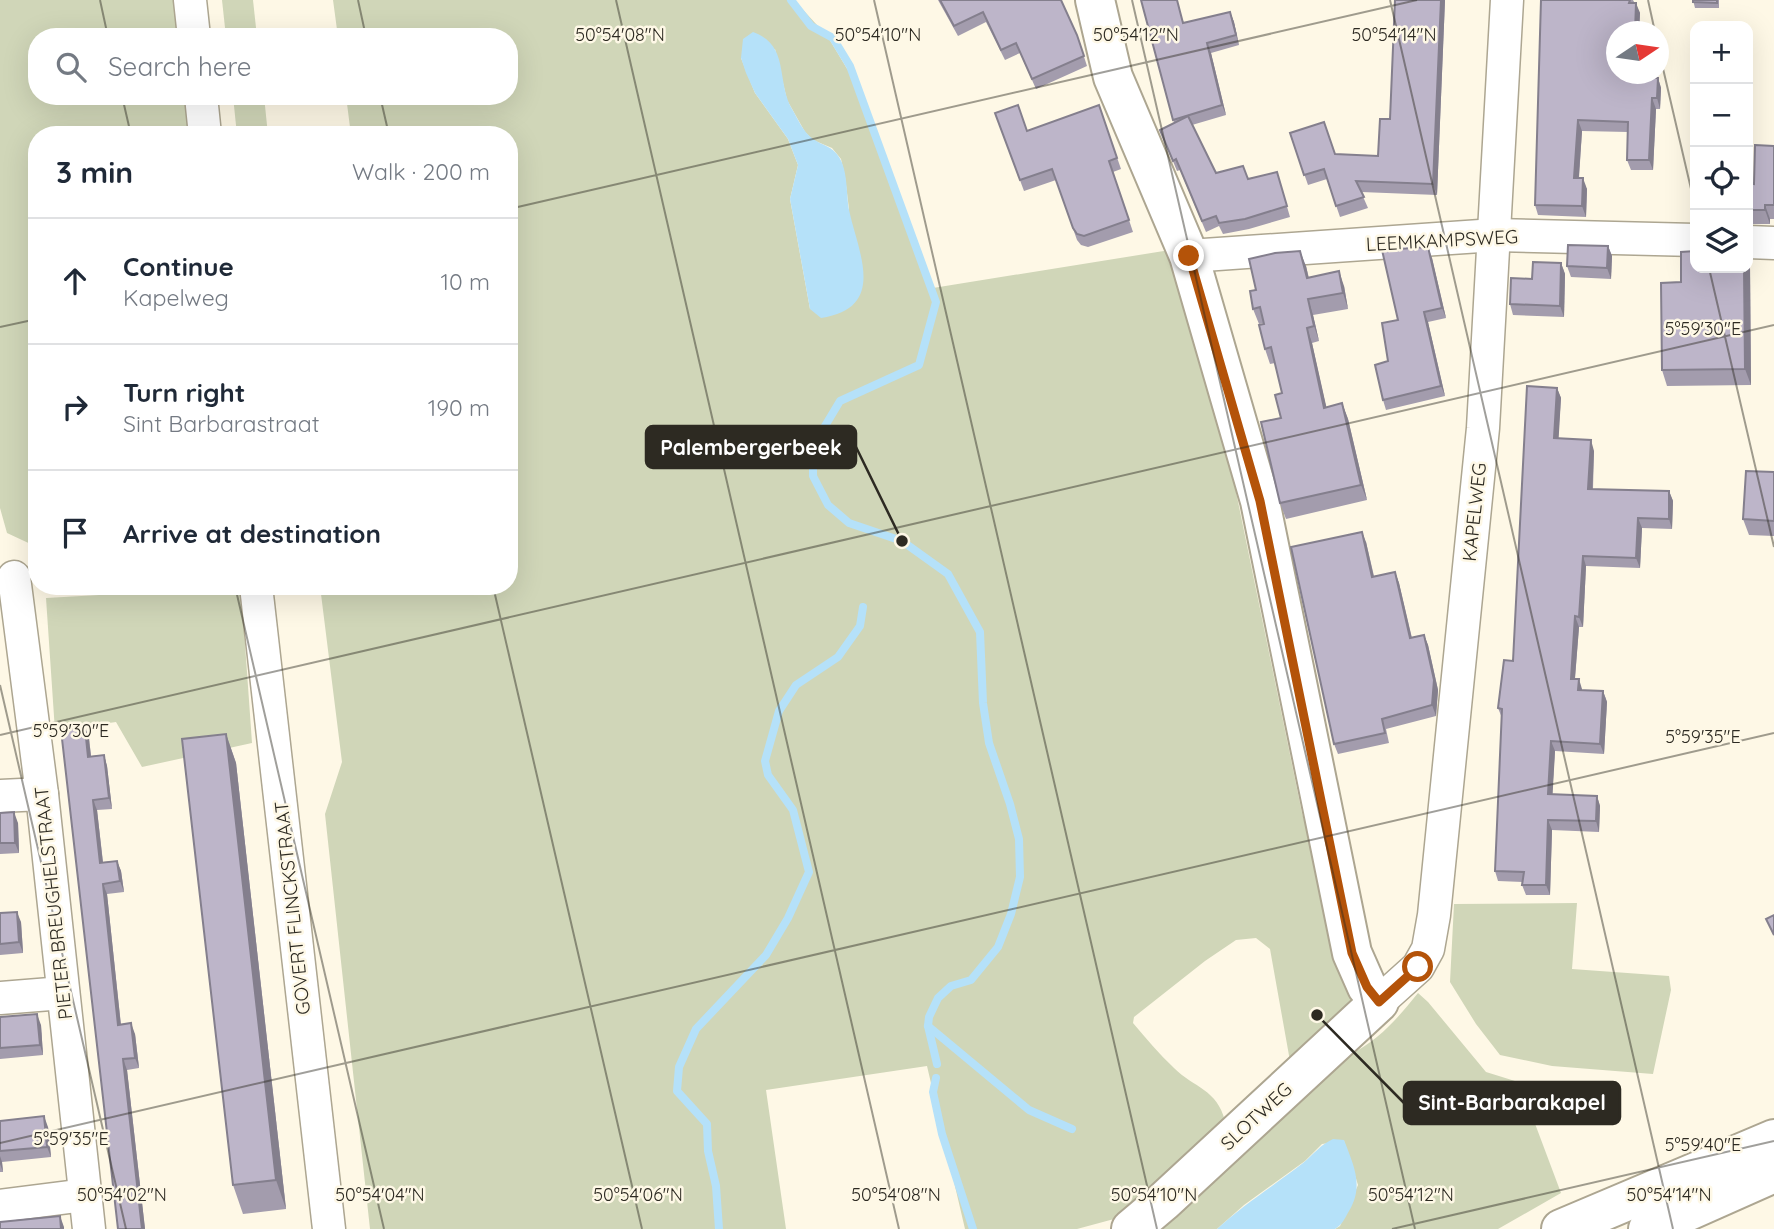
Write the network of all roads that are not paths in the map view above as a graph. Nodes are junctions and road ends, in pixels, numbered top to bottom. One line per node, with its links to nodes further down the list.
1 (190, 0): 4 (street)
2 (1096, 0): 11 (street)
3 (1507, 0): 7 (street, KAPELWEG)
4 (193, 28)
5 (202, 105): 6 (street)
6 (204, 126)
7 (1496, 235): 8 (street, LEEMKAMPSWEG); 11 (street, LEEMKAMPSWEG); 18 (street, KAPELWEG)
8 (1690, 240)
9 (1753, 242): 10 (street)
10 (1774, 243)
11 (1189, 256): 18 (street)
12 (17, 577): 14 (street, PIETER BREUGHELSTRAAT)
13 (257, 595): 24 (street, GOVERT FLINCKSTRAAT)
14 (41, 794): 15 (street); 16 (street, PIETER BREUGHELSTRAAT)
15 (0, 796)
16 (63, 993): 17 (street); 21 (street, PIETER BREUGHELSTRAAT)
17 (0, 998)
18 (1379, 1002): 25 (street, SLOTWEG)
19 (1774, 1139): 26 (street)
20 (1774, 1173): 27 (street)
21 (86, 1195): 22 (street); 23 (street, PIETER BREUGHELSTRAAT)
22 (0, 1206)
23 (89, 1229)
24 (329, 1229)
25 (1131, 1229)
26 (1561, 1229)
27 (1648, 1229)

